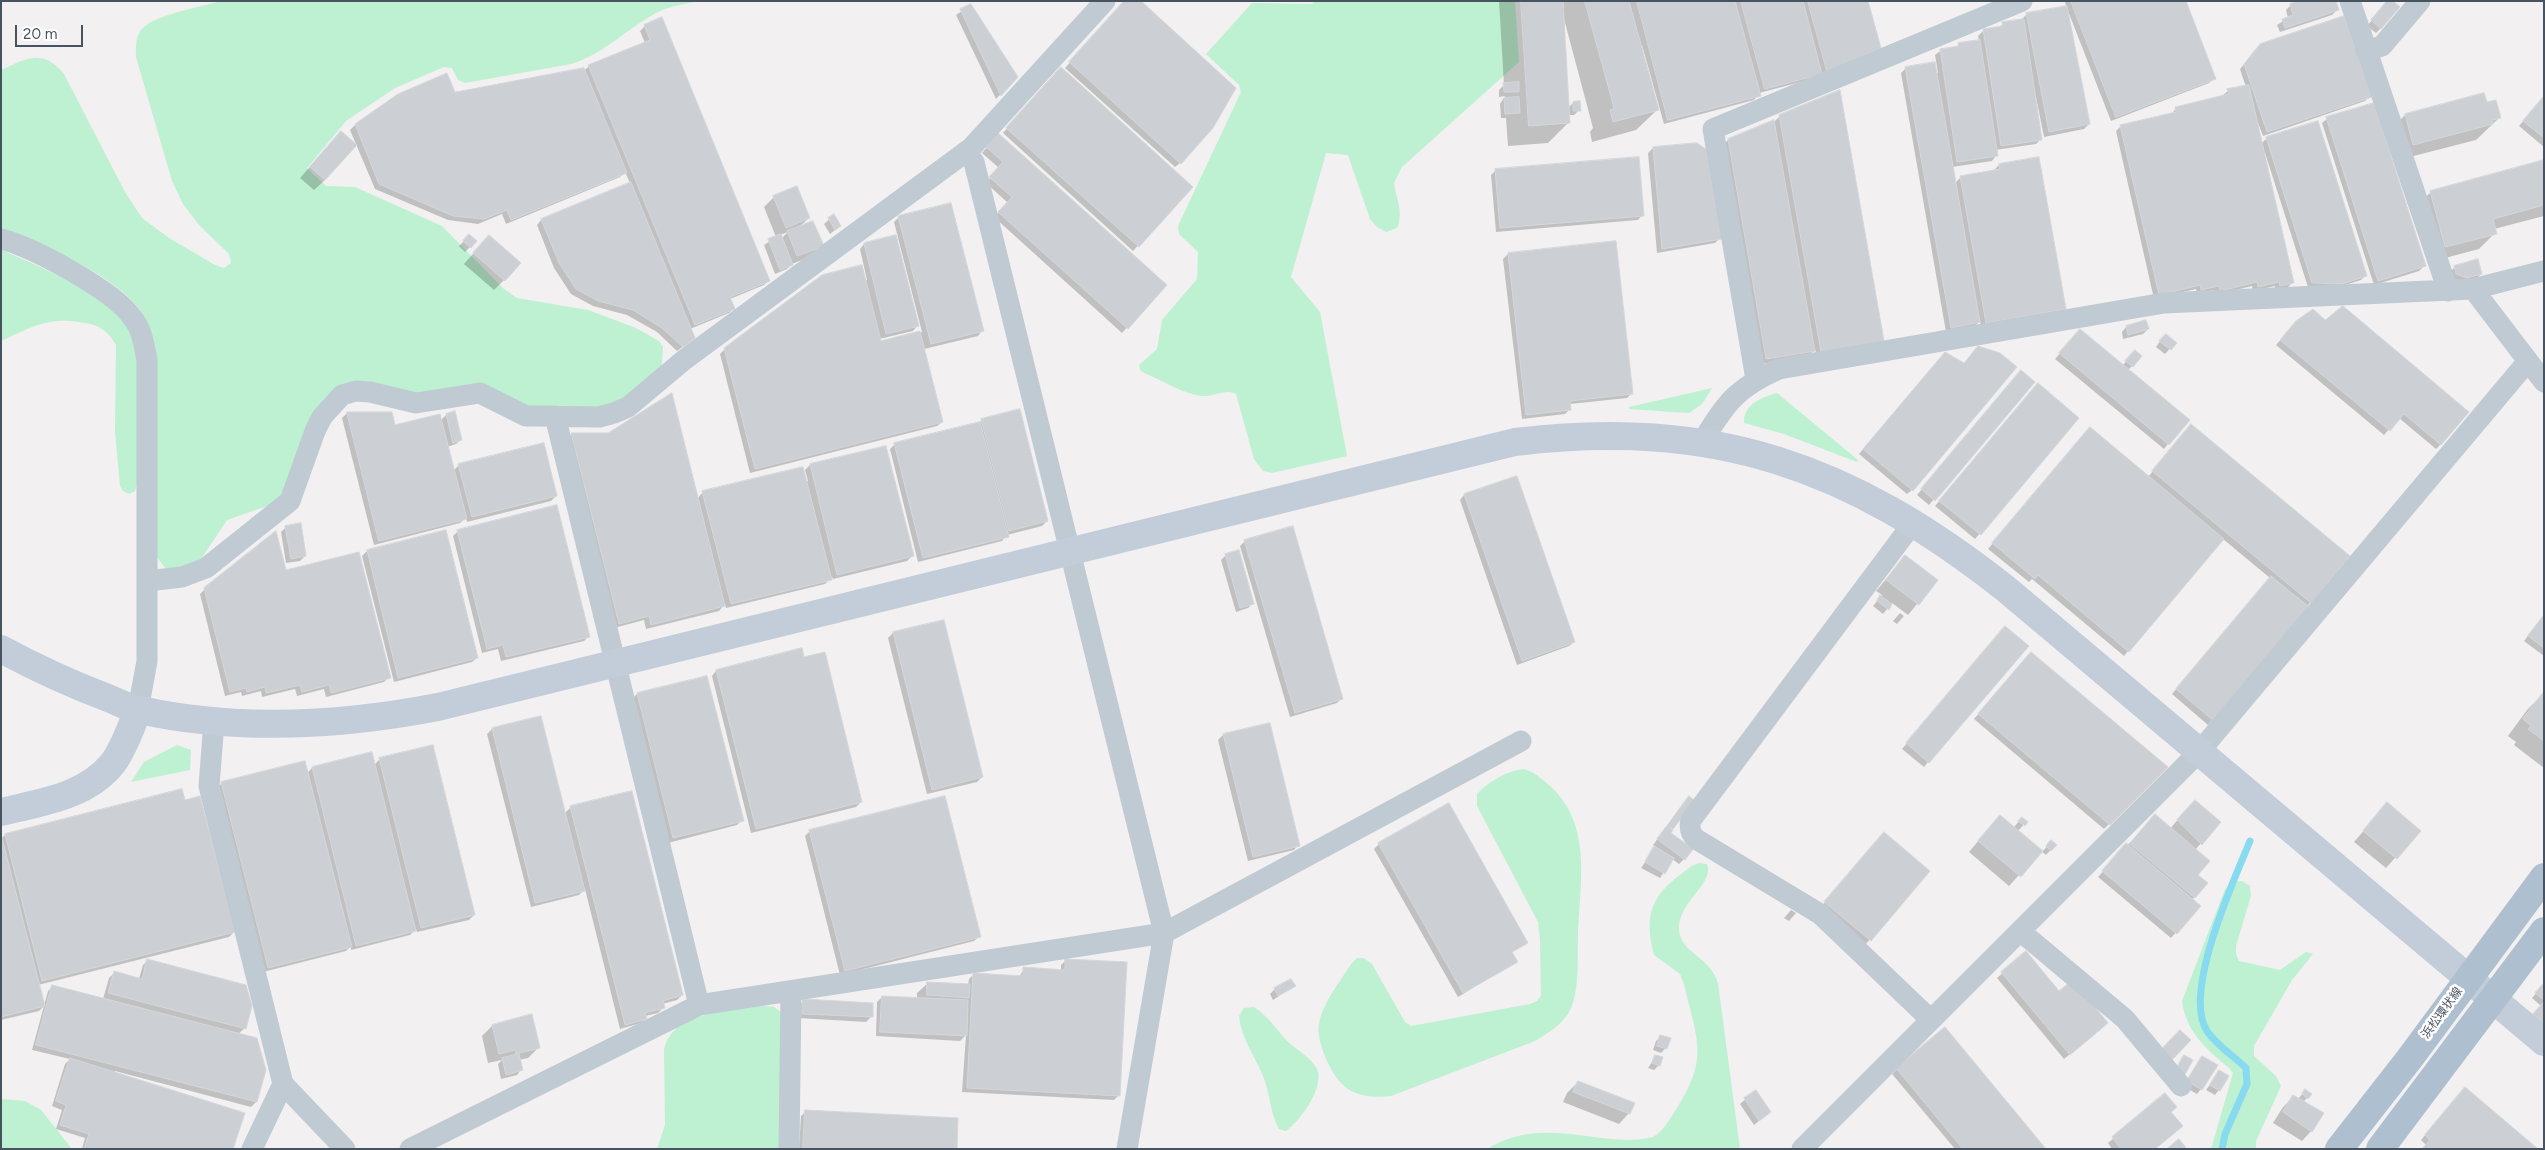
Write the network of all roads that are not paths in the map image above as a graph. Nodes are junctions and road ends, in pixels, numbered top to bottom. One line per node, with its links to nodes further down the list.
1 (1105, 1): 6 (street)
2 (2022, 1): 12 (street)
3 (2350, 1): 5 (street)
4 (2420, 1): 5 (street)
5 (2366, 51): 10 (street)
6 (965, 152): 14 (street); 17 (street)
7 (1, 239): 18 (street)
8 (2544, 271): 9 (street)
9 (2473, 289): 10 (street); 11 (street)
10 (2448, 290): 12 (street)
11 (2528, 361): 13 (street); 24 (street)
12 (1756, 378): 15 (street)
13 (2544, 382)
14 (555, 416): 18 (street); 20 (street)
15 (1702, 442): 16 (street); 17 (street)
16 (1913, 523): 24 (street); 34 (street)
17 (1070, 550): 20 (street); 29 (street)
18 (147, 581): 21 (street)
19 (1, 649): 21 (street)
20 (615, 663): 22 (street); 33 (street)
21 (138, 710): 22 (street); 25 (street)
22 (214, 722): 36 (street)
23 (1521, 742): 29 (street)
24 (2199, 752): 27 (street); 30 (street)
25 (1, 812)
26 (2544, 877): 30 (main road, 浜松環状線)
27 (2020, 931): 34 (street); 37 (street)
28 (2544, 931): 32 (main road)
29 (1164, 933): 31 (street); 42 (street)
30 (2468, 978): 32 (street); 44 (main road, 浜松環状線)
31 (791, 991): 33 (street); 41 (street)
32 (2492, 999): 35 (street); 45 (main road)
33 (699, 1006): 40 (street)
34 (1931, 1020): 43 (street)
35 (2544, 1042)
36 (282, 1084): 38 (street); 39 (street)
37 (2181, 1086)
38 (252, 1149)
39 (345, 1149)
40 (410, 1149)
41 (789, 1149)
42 (1127, 1149)
43 (1802, 1149)
44 (2339, 1149)
45 (2380, 1149)

